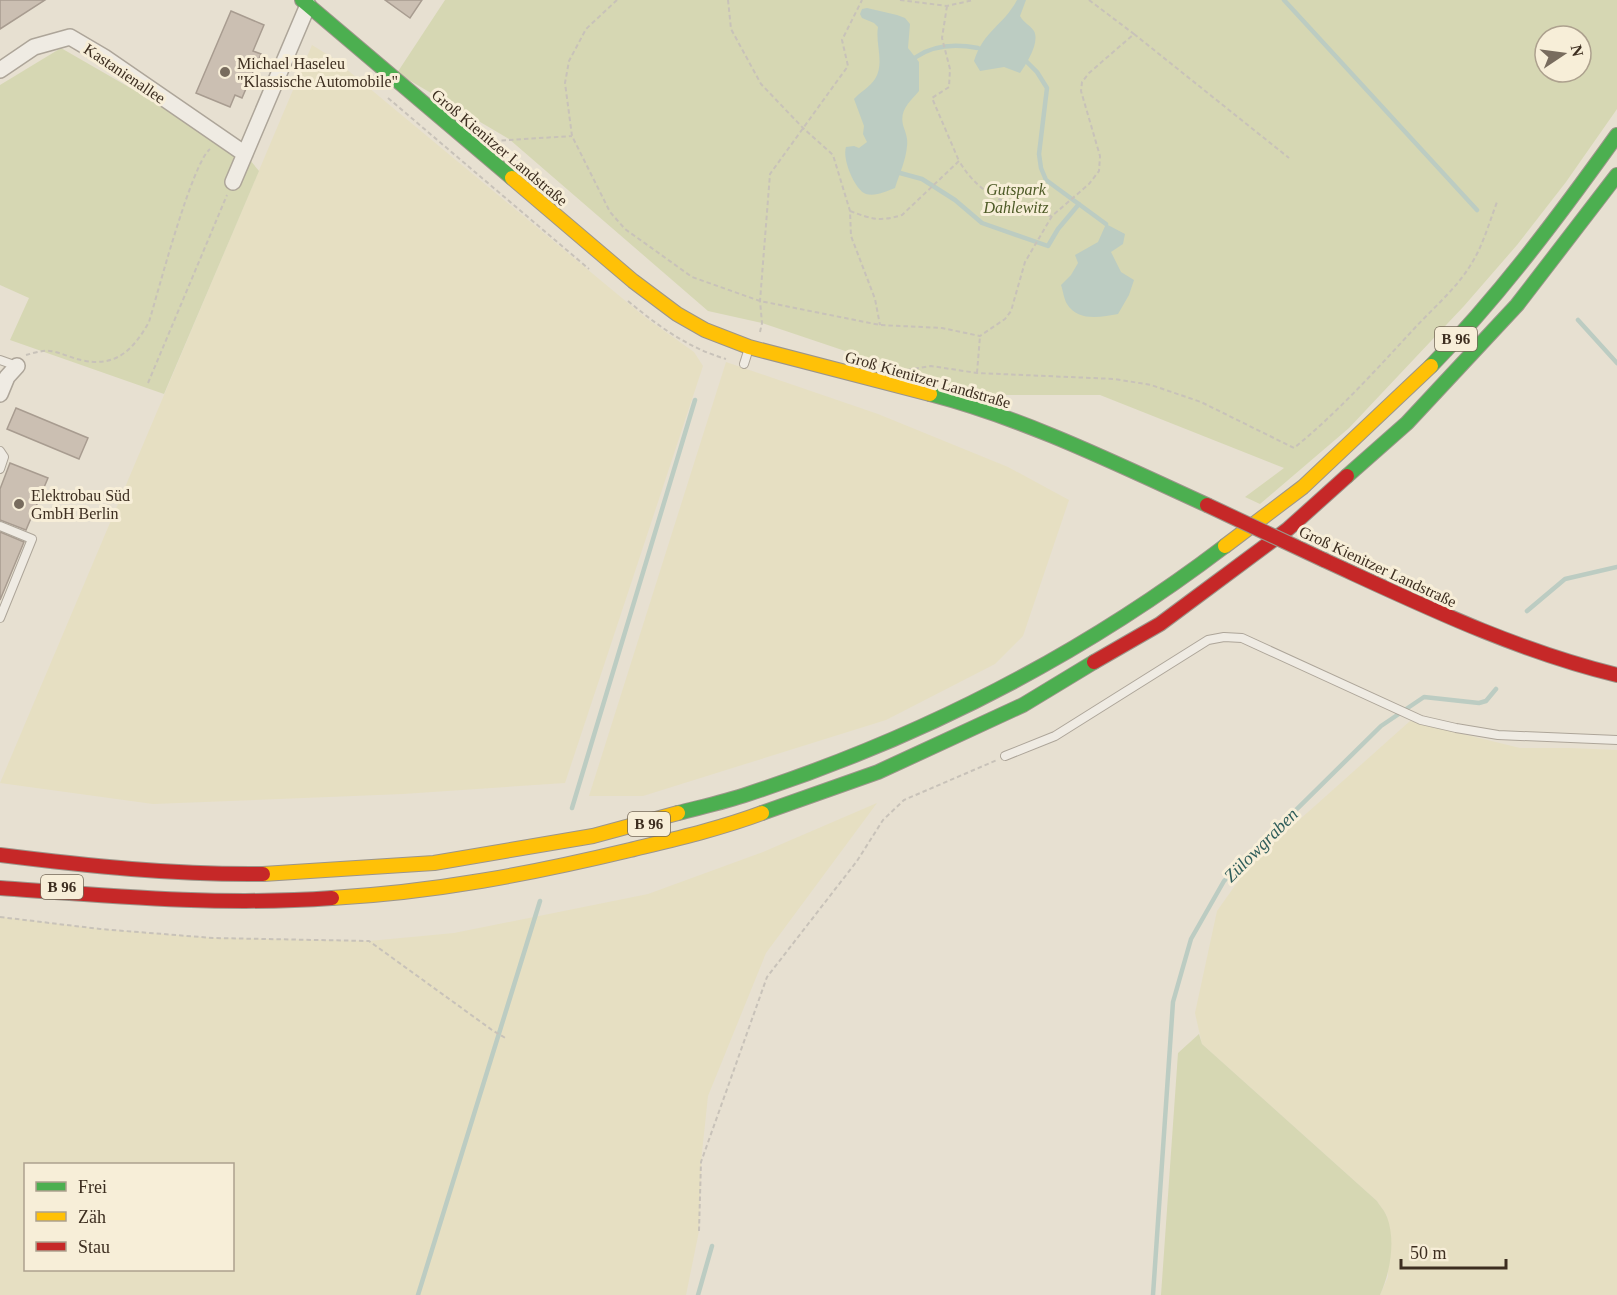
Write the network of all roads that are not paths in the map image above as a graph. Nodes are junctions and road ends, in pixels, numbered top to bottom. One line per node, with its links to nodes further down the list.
1 (305, 3): 4 (street); 7 (main road, Groß Kienitzer Landstraße)
2 (0, 70): 4 (street, Kastanienallee)
3 (1617, 135): 19 (main road, B 96)
4 (244, 154): 6 (street)
5 (1617, 175): 22 (main road, B 96)
6 (233, 182)
7 (752, 348): 9 (lane); 16 (main road, Groß Kienitzer Landstraße, bridge)
8 (0, 360): 10 (lane)
9 (744, 364)
10 (17, 366): 11 (street)
11 (0, 394)
12 (0, 451): 13 (lane)
13 (0, 469)
14 (0, 526): 15 (lane)
15 (0, 618)
16 (1617, 675)
17 (1617, 740): 18 (lane)
18 (1005, 756)
19 (0, 855)
20 (0, 878): 22 (main road, B 96)
21 (0, 888): 22 (main road)
22 (124, 896)

